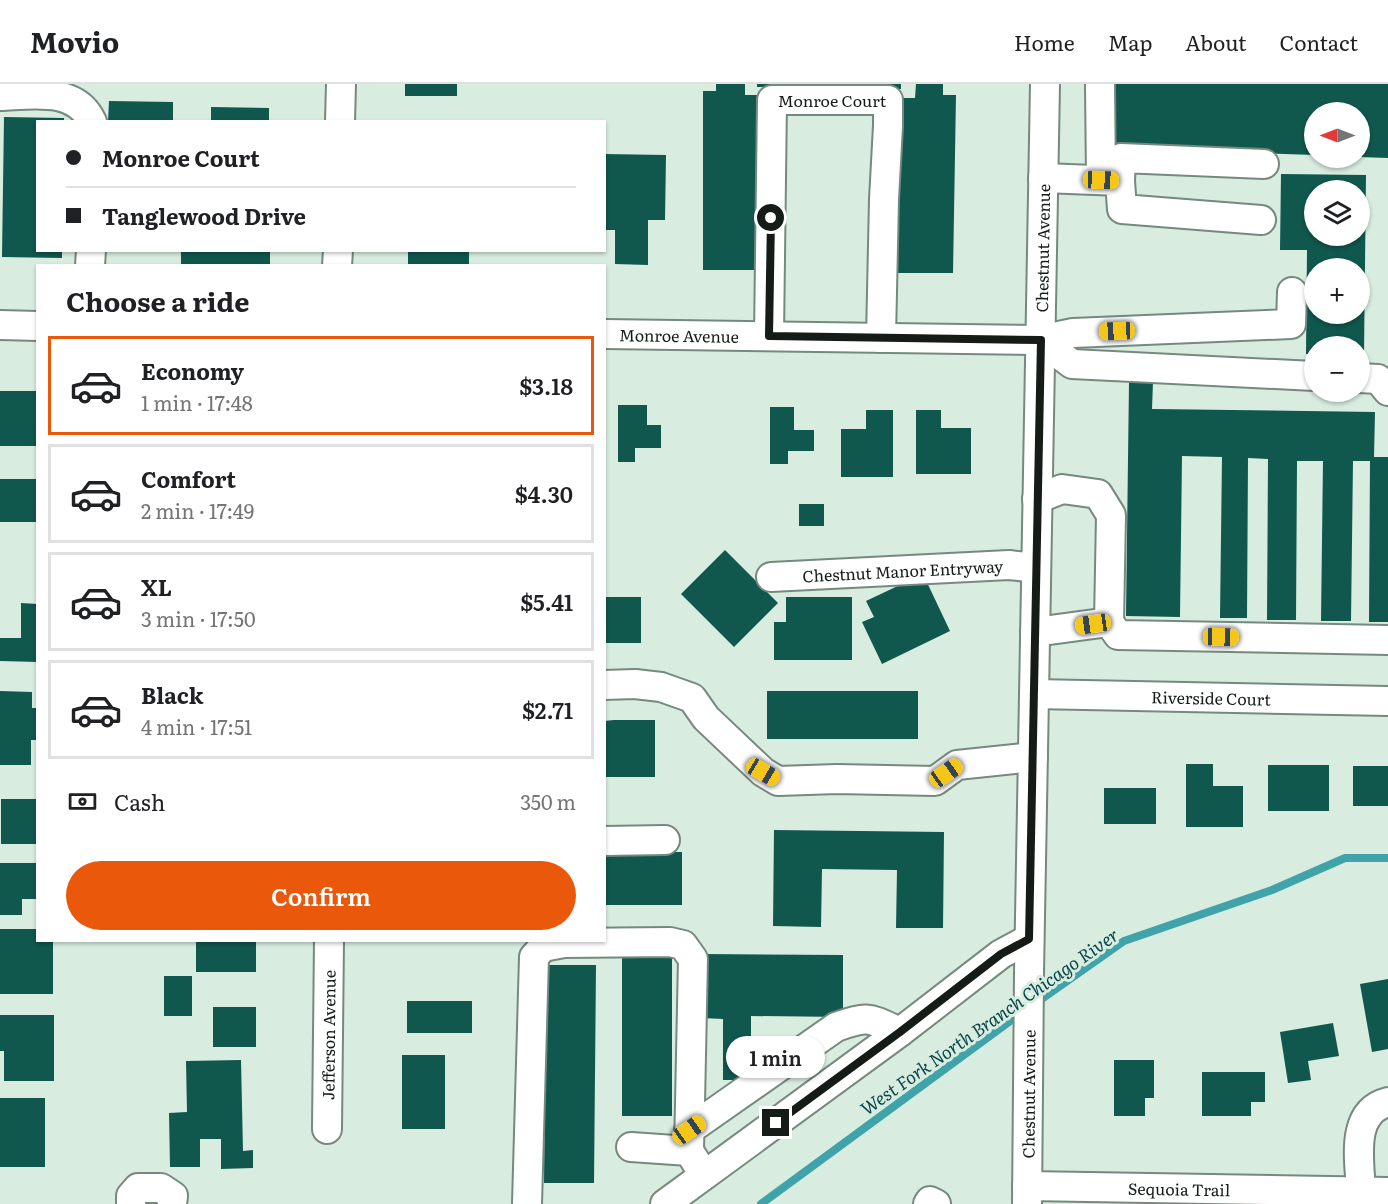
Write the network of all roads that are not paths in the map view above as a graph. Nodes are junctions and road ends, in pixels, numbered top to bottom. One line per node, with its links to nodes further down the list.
1 (341, 84): 6 (street)
2 (1045, 84): 8 (street, Chestnut Avenue)
3 (1100, 84): 9 (street)
4 (0, 96): 5 (street)
5 (90, 120)
6 (340, 120)
7 (1264, 164): 9 (street)
8 (1043, 178): 9 (street); 17 (street, Chestnut Avenue)
9 (1110, 181): 10 (street)
10 (1261, 220)
11 (1292, 292): 17 (street, Monroe Avenue)
12 (0, 325): 13 (street)
13 (36, 326)
14 (606, 334): 15 (street, Monroe Avenue)
15 (769, 336): 16 (street, Monroe Avenue); 16 (street, Monroe Court)
16 (881, 338): 17 (street, Monroe Avenue)
17 (1041, 340): 18 (street); 21 (street, Chestnut Avenue)
18 (1304, 376)
19 (1370, 379): 20 (street)
20 (1388, 391)
21 (1037, 499): 22 (street, Chestnut Avenue); 24 (street)
22 (1036, 568): 23 (street, Chestnut Manor Entryway); 25 (street, Chestnut Avenue)
23 (771, 577)
24 (1108, 622): 25 (street); 26 (street)
25 (1035, 632): 28 (street, Chestnut Avenue)
26 (1388, 640)
27 (606, 685): 30 (street)
28 (1034, 694): 29 (street, Riverside Court); 30 (street, Chestnut Avenue)
29 (1388, 701)
30 (1033, 757): 33 (street, Chestnut Avenue)
31 (665, 840): 32 (street)
32 (606, 841)
33 (1029, 939): 35 (street); 42 (street, Chestnut Avenue)
34 (329, 942): 37 (street, Jefferson Avenue)
35 (900, 1032): 38 (street); 40 (street)
36 (1388, 1102): 41 (street)
37 (327, 1129)
38 (689, 1141): 39 (street); 40 (street); 45 (street)
39 (631, 1147)
40 (704, 1175): 46 (street)
41 (1374, 1192): 42 (street, Sequoia Trail)
42 (1027, 1195)
43 (131, 1204): 44 (street)
44 (172, 1204)
45 (527, 1204)
46 (665, 1204)
47 (928, 1204): 48 (street)
48 (936, 1204)

